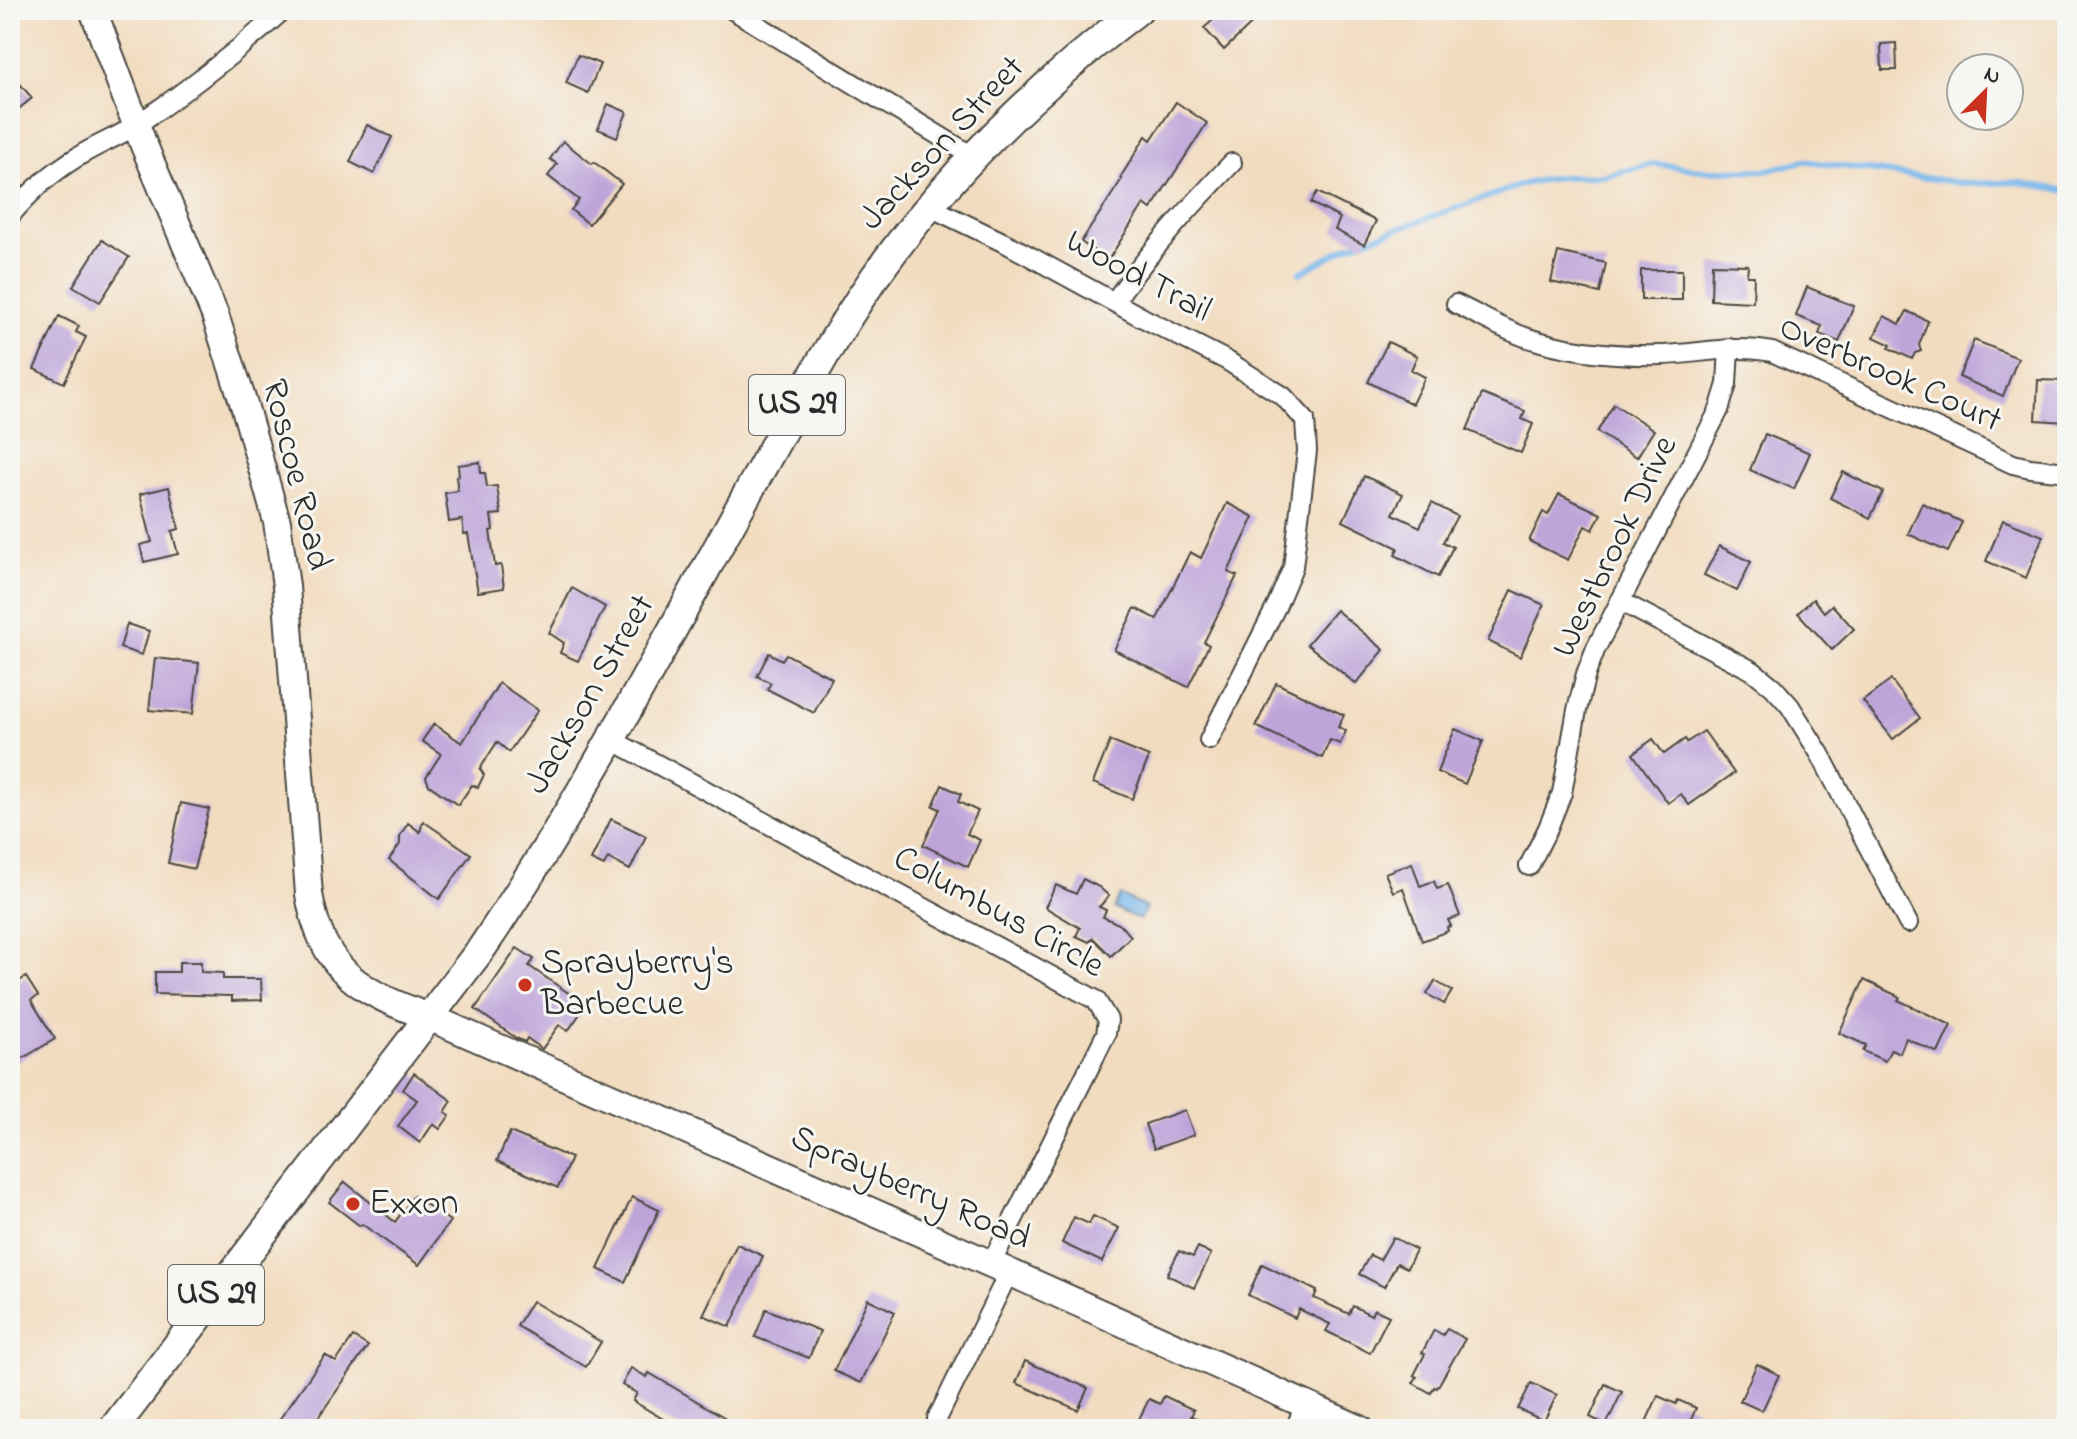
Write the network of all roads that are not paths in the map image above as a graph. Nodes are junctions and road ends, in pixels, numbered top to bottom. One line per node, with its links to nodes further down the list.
1 (93, 10): 5 (main road, Roscoe Road)
2 (283, 10): 5 (street)
3 (733, 10): 6 (street)
4 (1138, 10): 6 (main road, Jackson Street / US 29)
5 (136, 125): 9 (street); 19 (main road, Roscoe Road)
6 (974, 157): 8 (main road, Jackson Street / US 29)
7 (1232, 163): 10 (street)
8 (930, 207): 10 (street, Wood Trail); 15 (main road, Jackson Street / US 29)
9 (10, 216)
10 (1114, 302): 16 (street, Wood Trail)
11 (1456, 304): 12 (street, Overbrook Court)
12 (1729, 348): 13 (street, Overbrook Court); 14 (street, Westbrook Drive)
13 (2067, 472)
14 (1620, 601): 17 (street, Westbrook Drive); 18 (street)
15 (612, 740): 19 (main road, Jackson Street / US 29); 20 (street, Columbus Circle)
16 (1209, 740)
17 (1529, 866)
18 (1908, 923)
19 (429, 1017): 20 (main road, Sprayberry Road); 22 (main road, Jackson Street / US 29)
20 (1000, 1268): 21 (main road, Sprayberry Road); 23 (street, Columbus Circle)
21 (1300, 1417): 24 (main road, Sprayberry Road)
22 (113, 1429)
23 (939, 1429)
24 (1360, 1429)

